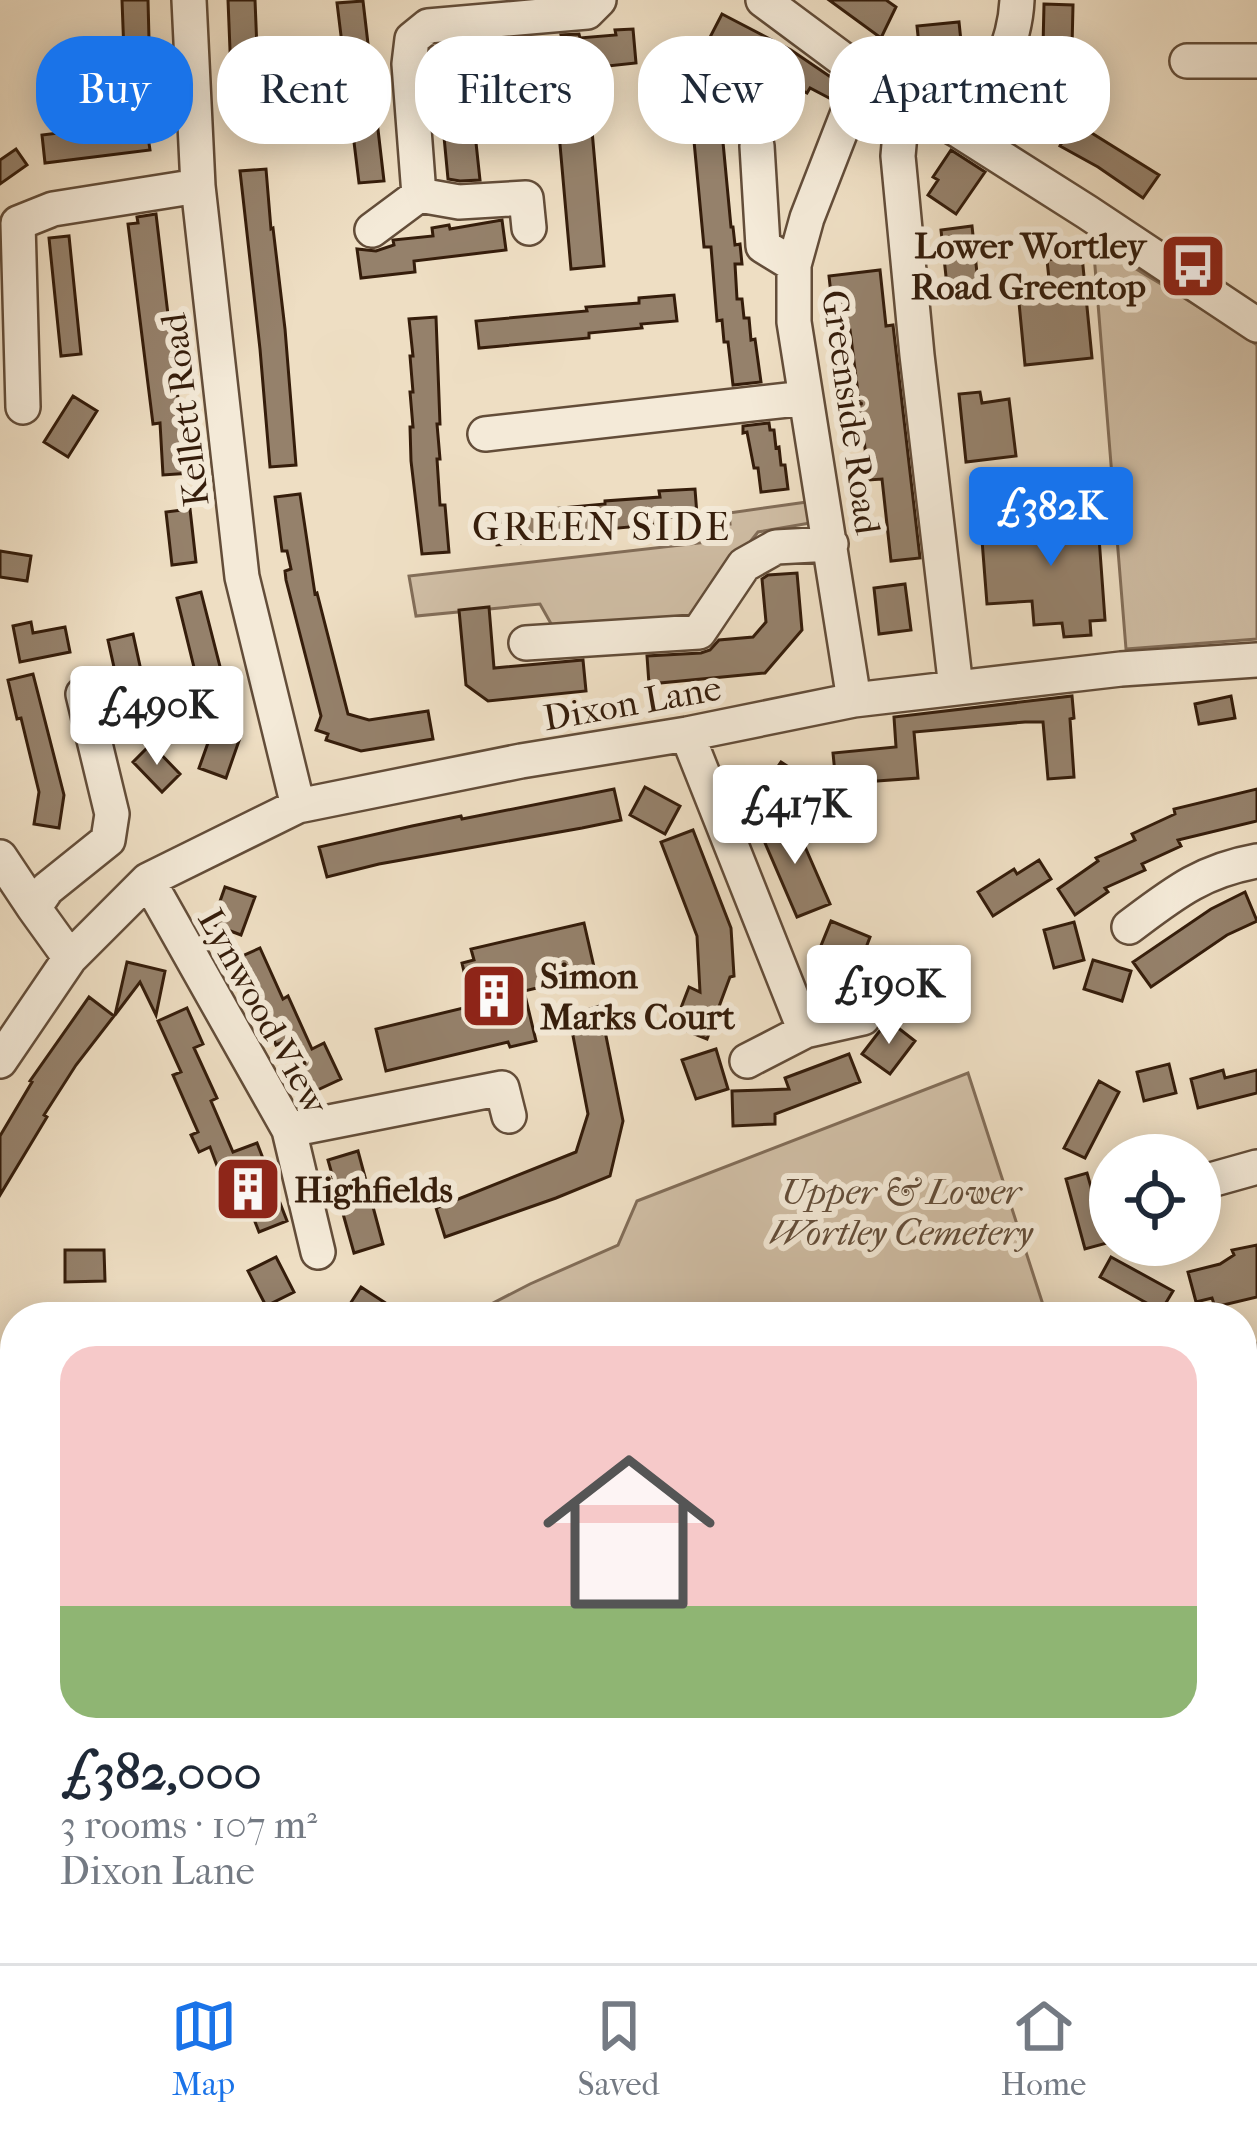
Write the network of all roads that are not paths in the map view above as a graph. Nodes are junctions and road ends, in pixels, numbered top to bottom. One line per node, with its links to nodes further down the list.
1 (189, 0): 13 (street, Kellett Road)
2 (599, 0): 14 (street)
3 (763, 0): 6 (street)
4 (1017, 0): 5 (street)
5 (1011, 36)
6 (829, 49)
7 (1187, 61): 8 (street)
8 (1257, 61)
9 (836, 144): 17 (street, Greenside Road)
10 (899, 144): 25 (street)
11 (980, 144): 18 (street)
12 (757, 146): 17 (street)
13 (198, 186): 20 (street); 29 (street, Kellett Road)
14 (419, 195): 15 (street); 16 (street)
15 (529, 228)
16 (372, 230)
17 (794, 265): 19 (street, Greenside Road)
18 (1257, 325)
19 (806, 398): 21 (street); 22 (street, Greenside Road)
20 (23, 407)
21 (485, 434)
22 (831, 544): 23 (street); 27 (street, Greenside Road)
23 (526, 643)
24 (1257, 661): 25 (street, Dixon Lane)
25 (956, 688): 27 (street, Dixon Lane)
26 (82, 694): 33 (street)
27 (854, 700): 28 (street, Dixon Lane)
28 (687, 734): 29 (street, Dixon Lane); 37 (street)
29 (298, 806): 32 (street, Dixon Lane)
30 (0, 857): 33 (street)
31 (1257, 861): 34 (street)
32 (148, 880): 35 (street, Dixon Lane); 41 (street, Lynwood View)
33 (34, 908): 35 (street)
34 (1129, 928)
35 (70, 958): 39 (street, Dixon Lane)
36 (863, 1018): 37 (street)
37 (805, 1031): 38 (street)
38 (747, 1060)
39 (0, 1061)
40 (509, 1116): 41 (street)
41 (289, 1130): 44 (street, Lynwood View)
42 (1257, 1167): 43 (street)
43 (1221, 1177)
44 (318, 1252)

